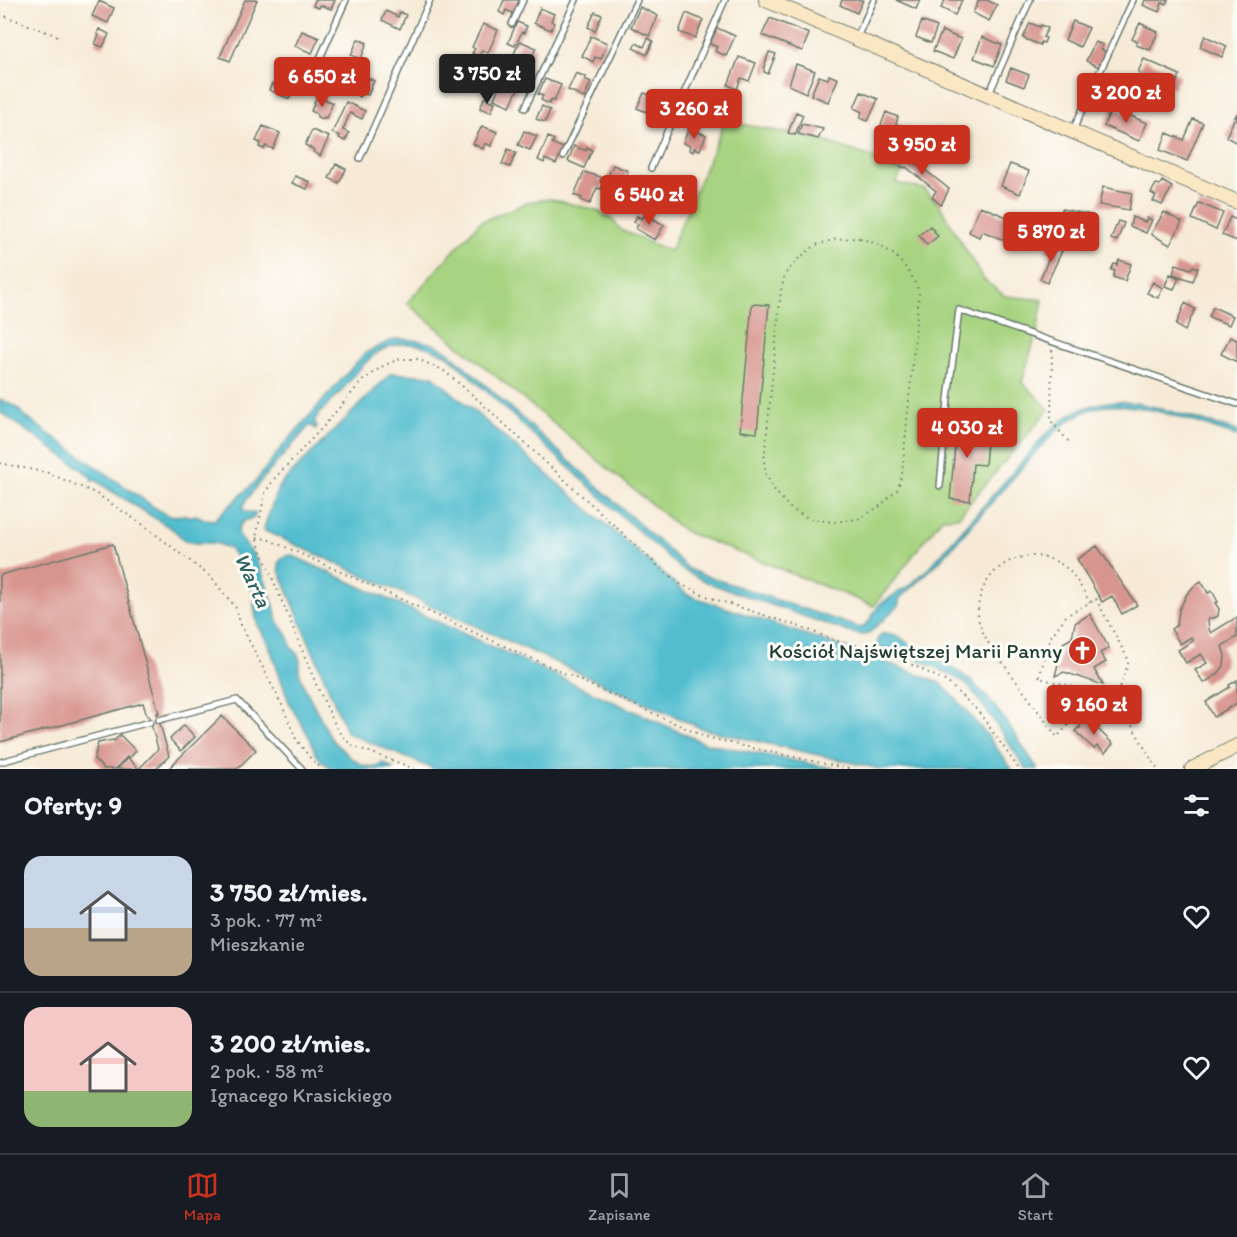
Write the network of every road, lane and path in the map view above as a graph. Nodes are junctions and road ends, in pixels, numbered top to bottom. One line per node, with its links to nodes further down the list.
1 (346, 0): 15 (lane)
2 (430, 0): 20 (lane)
3 (523, 0): 12 (lane)
4 (576, 0): 17 (lane)
5 (637, 0): 19 (lane)
6 (725, 0): 21 (lane)
7 (766, 0): 14 (street)
8 (874, 0): 14 (lane)
9 (1030, 0): 16 (lane)
10 (1133, 0): 18 (lane)
11 (0, 14): 13 (path)
12 (512, 24)
13 (60, 37)
14 (856, 39): 16 (street)
15 (316, 67)
16 (989, 96): 18 (street)
17 (525, 108)
18 (1073, 132): 22 (street)
19 (563, 156)
20 (360, 158)
21 (651, 168)
22 (1237, 202)
23 (1052, 342): 24 (lane); 25 (path); 28 (lane)
24 (1237, 404)
25 (1069, 442)
26 (0, 463): 38 (path)
27 (902, 476): 27 (path)
28 (940, 486)
29 (256, 537): 39 (path); 40 (path); 41 (path)
30 (1090, 603): 31 (path); 31 (path); 32 (path)
31 (1098, 693): 32 (path)
32 (1116, 698): 42 (path)
33 (159, 720): 37 (lane)
34 (150, 722): 36 (lane)
35 (1237, 746): 43 (street)
36 (0, 762)
37 (302, 769)
38 (322, 769)
39 (415, 769)
40 (849, 769)
41 (1019, 769)
42 (1157, 769)
43 (1192, 769)

